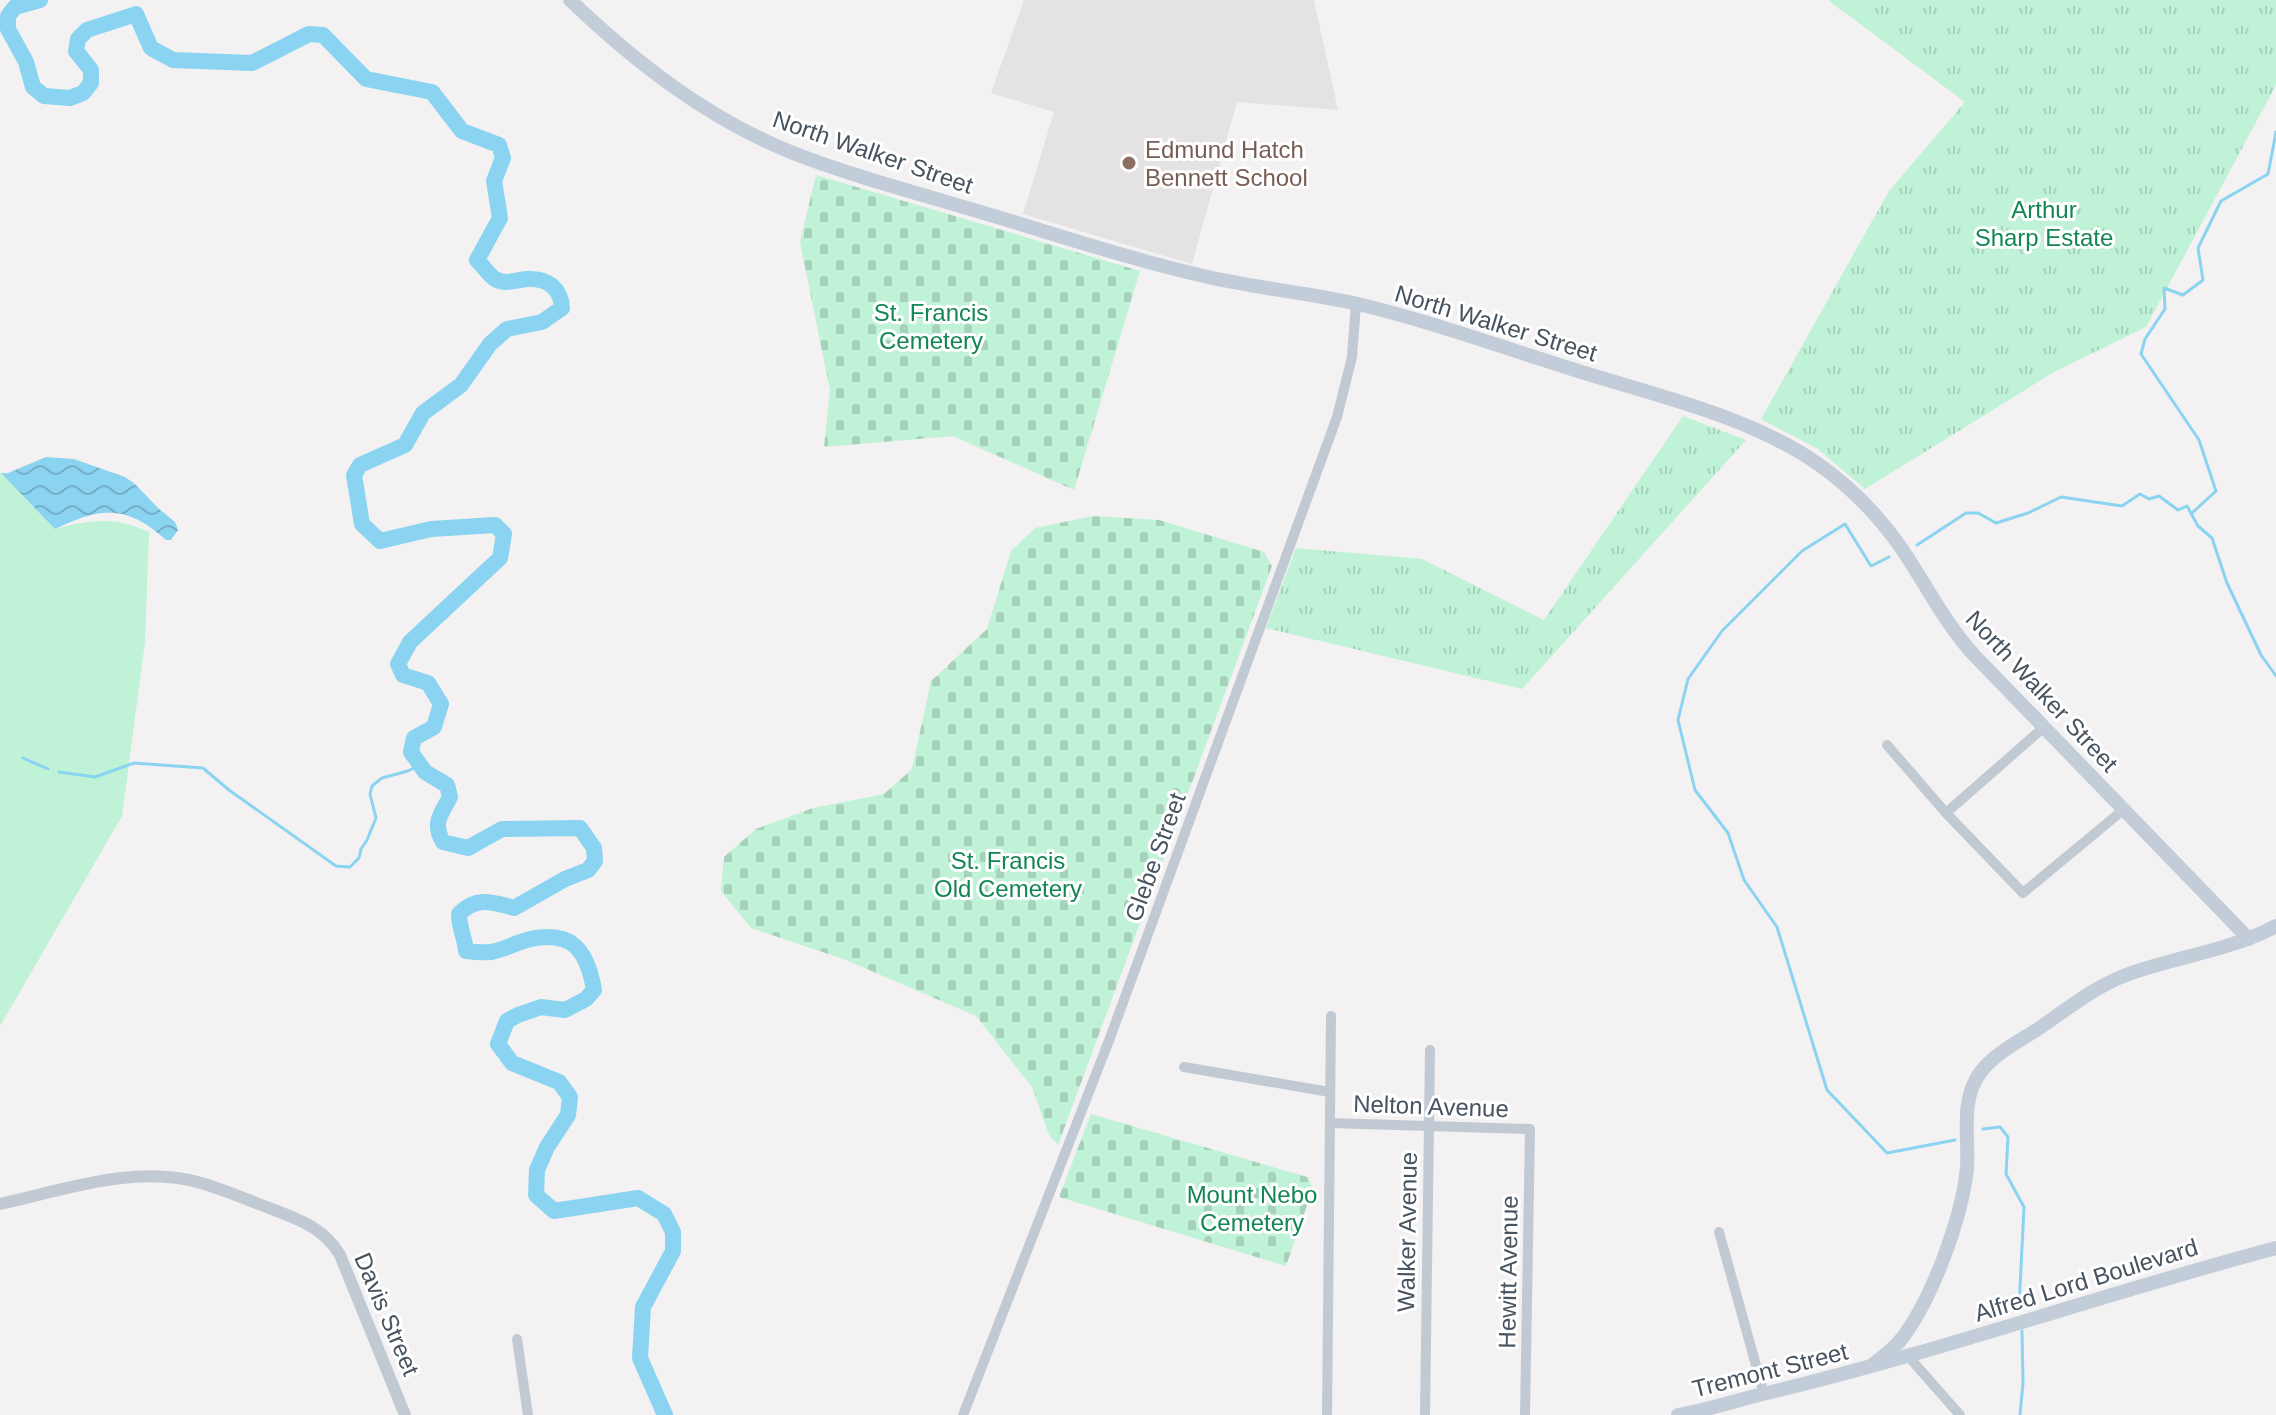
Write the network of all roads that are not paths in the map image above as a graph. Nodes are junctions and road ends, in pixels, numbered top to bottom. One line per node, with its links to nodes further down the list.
1 (570, 0): 2 (main road, North Walker Street)
2 (1356, 304): 3 (main road, North Walker Street); 25 (street, Glebe Street)
3 (2043, 728): 5 (main road, North Walker Street); 6 (street)
4 (1887, 745): 6 (street)
5 (2123, 810): 6 (street); 8 (main road, North Walker Street)
6 (1946, 813)
7 (2276, 926): 8 (main road, Tremont Street)
8 (2249, 939): 21 (main road, Tremont Street)
9 (1331, 1016): 12 (street)
10 (1430, 1050): 14 (street, Walker Avenue)
11 (1184, 1067): 12 (street)
12 (1330, 1092): 13 (street)
13 (1330, 1123): 14 (street, Nelton Avenue); 26 (street)
14 (1429, 1126): 15 (street, Nelton Avenue); 27 (street, Walker Avenue)
15 (1530, 1129): 28 (street, Hewitt Avenue)
16 (0, 1204): 23 (street, Davis Street)
17 (1719, 1232): 22 (street)
18 (2276, 1248): 20 (main road, Alfred Lord Boulevard)
19 (517, 1339): 24 (street)
20 (1908, 1356): 21 (main road, Tremont Street); 30 (street)
21 (1871, 1366): 22 (main road, Tremont Street)
22 (1764, 1394): 29 (main road, Tremont Street)
23 (405, 1415)
24 (528, 1415)
25 (963, 1415)
26 (1327, 1415)
27 (1425, 1415)
28 (1525, 1415)
29 (1678, 1415)
30 (1960, 1415)

